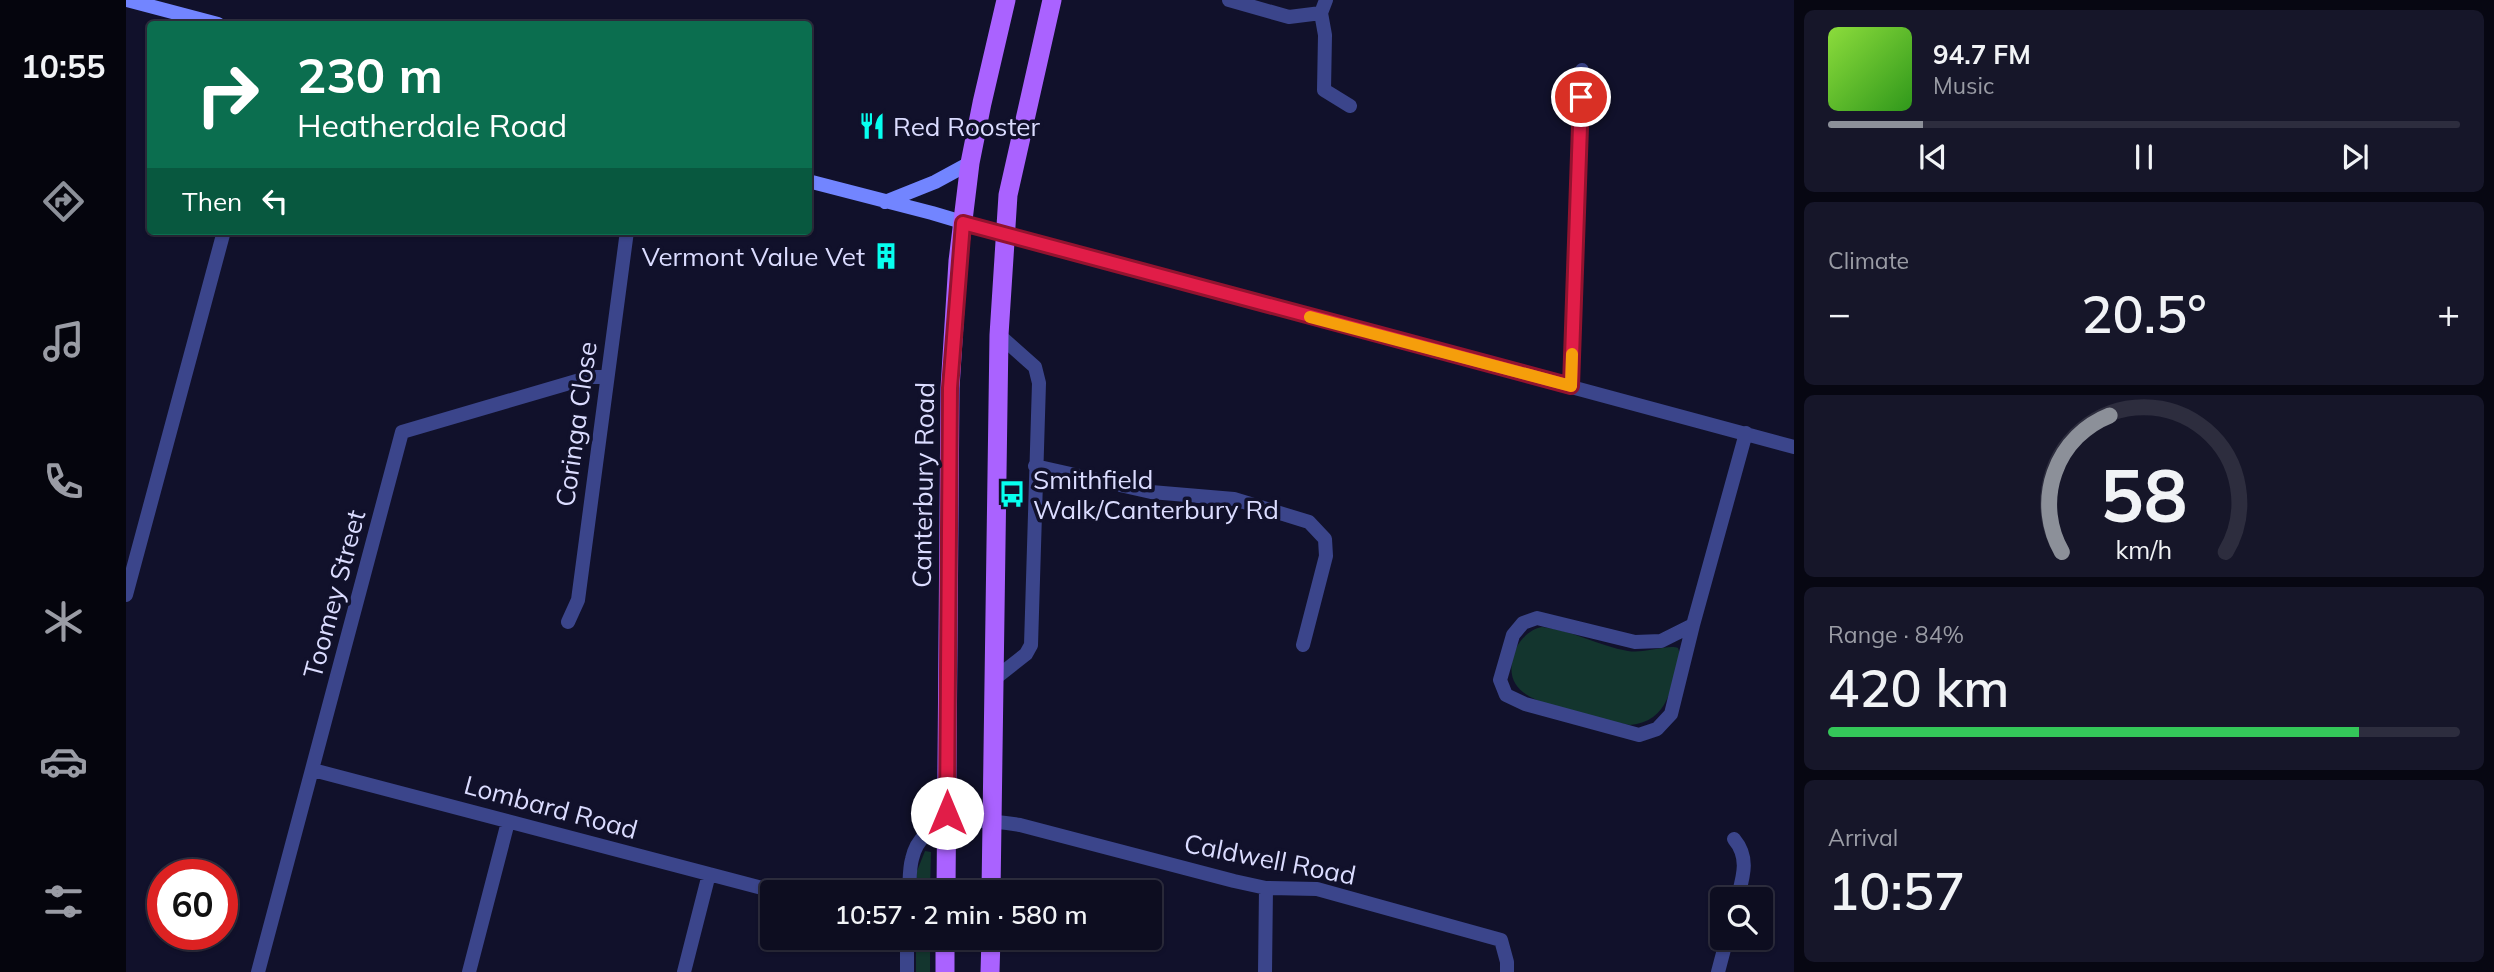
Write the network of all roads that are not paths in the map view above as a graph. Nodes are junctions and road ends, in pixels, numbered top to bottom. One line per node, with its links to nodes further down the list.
1 (127, 0): 5 (main road)
2 (1006, 0): 10 (main road, Canterbury Road)
3 (1052, 0): 16 (main road)
4 (1229, 0): 6 (street)
5 (162, 5): 7 (main road)
6 (1323, 7): 9 (street)
7 (209, 21)
8 (1582, 70): 19 (street)
9 (1350, 106)
10 (971, 163): 12 (main road); 13 (main road, Canterbury Road)
11 (812, 182): 12 (main road)
12 (885, 202): 13 (main road)
13 (963, 223): 16 (main road); 31 (main road, Canterbury Road)
14 (223, 235): 23 (street)
15 (626, 235): 18 (street, Coringa Close)
16 (1006, 235): 17 (main road); 19 (street)
17 (999, 335): 22 (street); 27 (main road)
18 (607, 377): 24 (street, Coringa Close); 28 (street, Toomey Street)
19 (1571, 386): 20 (street)
20 (1745, 433): 21 (street); 25 (street)
21 (1794, 447)
22 (1035, 466): 26 (street); 27 (street)
23 (126, 595)
24 (568, 622)
25 (1693, 625): 25 (street)
26 (1303, 645)
27 (993, 680): 29 (main road)
28 (313, 769): 30 (street, Lombard Road); 44 (street, Toomey Street)
29 (990, 820): 31 (street, Caldwell Road); 36 (main road); 39 (street, Caldwell Road)
30 (508, 822): 33 (street, Lombard Road); 45 (street)
31 (947, 824): 34 (street); 35 (main road, Canterbury Road)
32 (1734, 839): 37 (street)
33 (709, 874): 38 (street, Lombard Road); 46 (street)
34 (910, 880)
35 (946, 880)
36 (991, 880)
37 (1741, 887)
38 (760, 888)
39 (1266, 888): 50 (street); 51 (street, Caldwell Road)
40 (907, 950): 47 (street)
41 (945, 950): 48 (main road)
42 (991, 950): 49 (main road)
43 (1724, 950): 52 (street)
44 (258, 972)
45 (469, 972)
46 (684, 972)
47 (907, 972)
48 (945, 972)
49 (990, 972)
50 (1265, 972)
51 (1507, 972)
52 (1718, 972)

